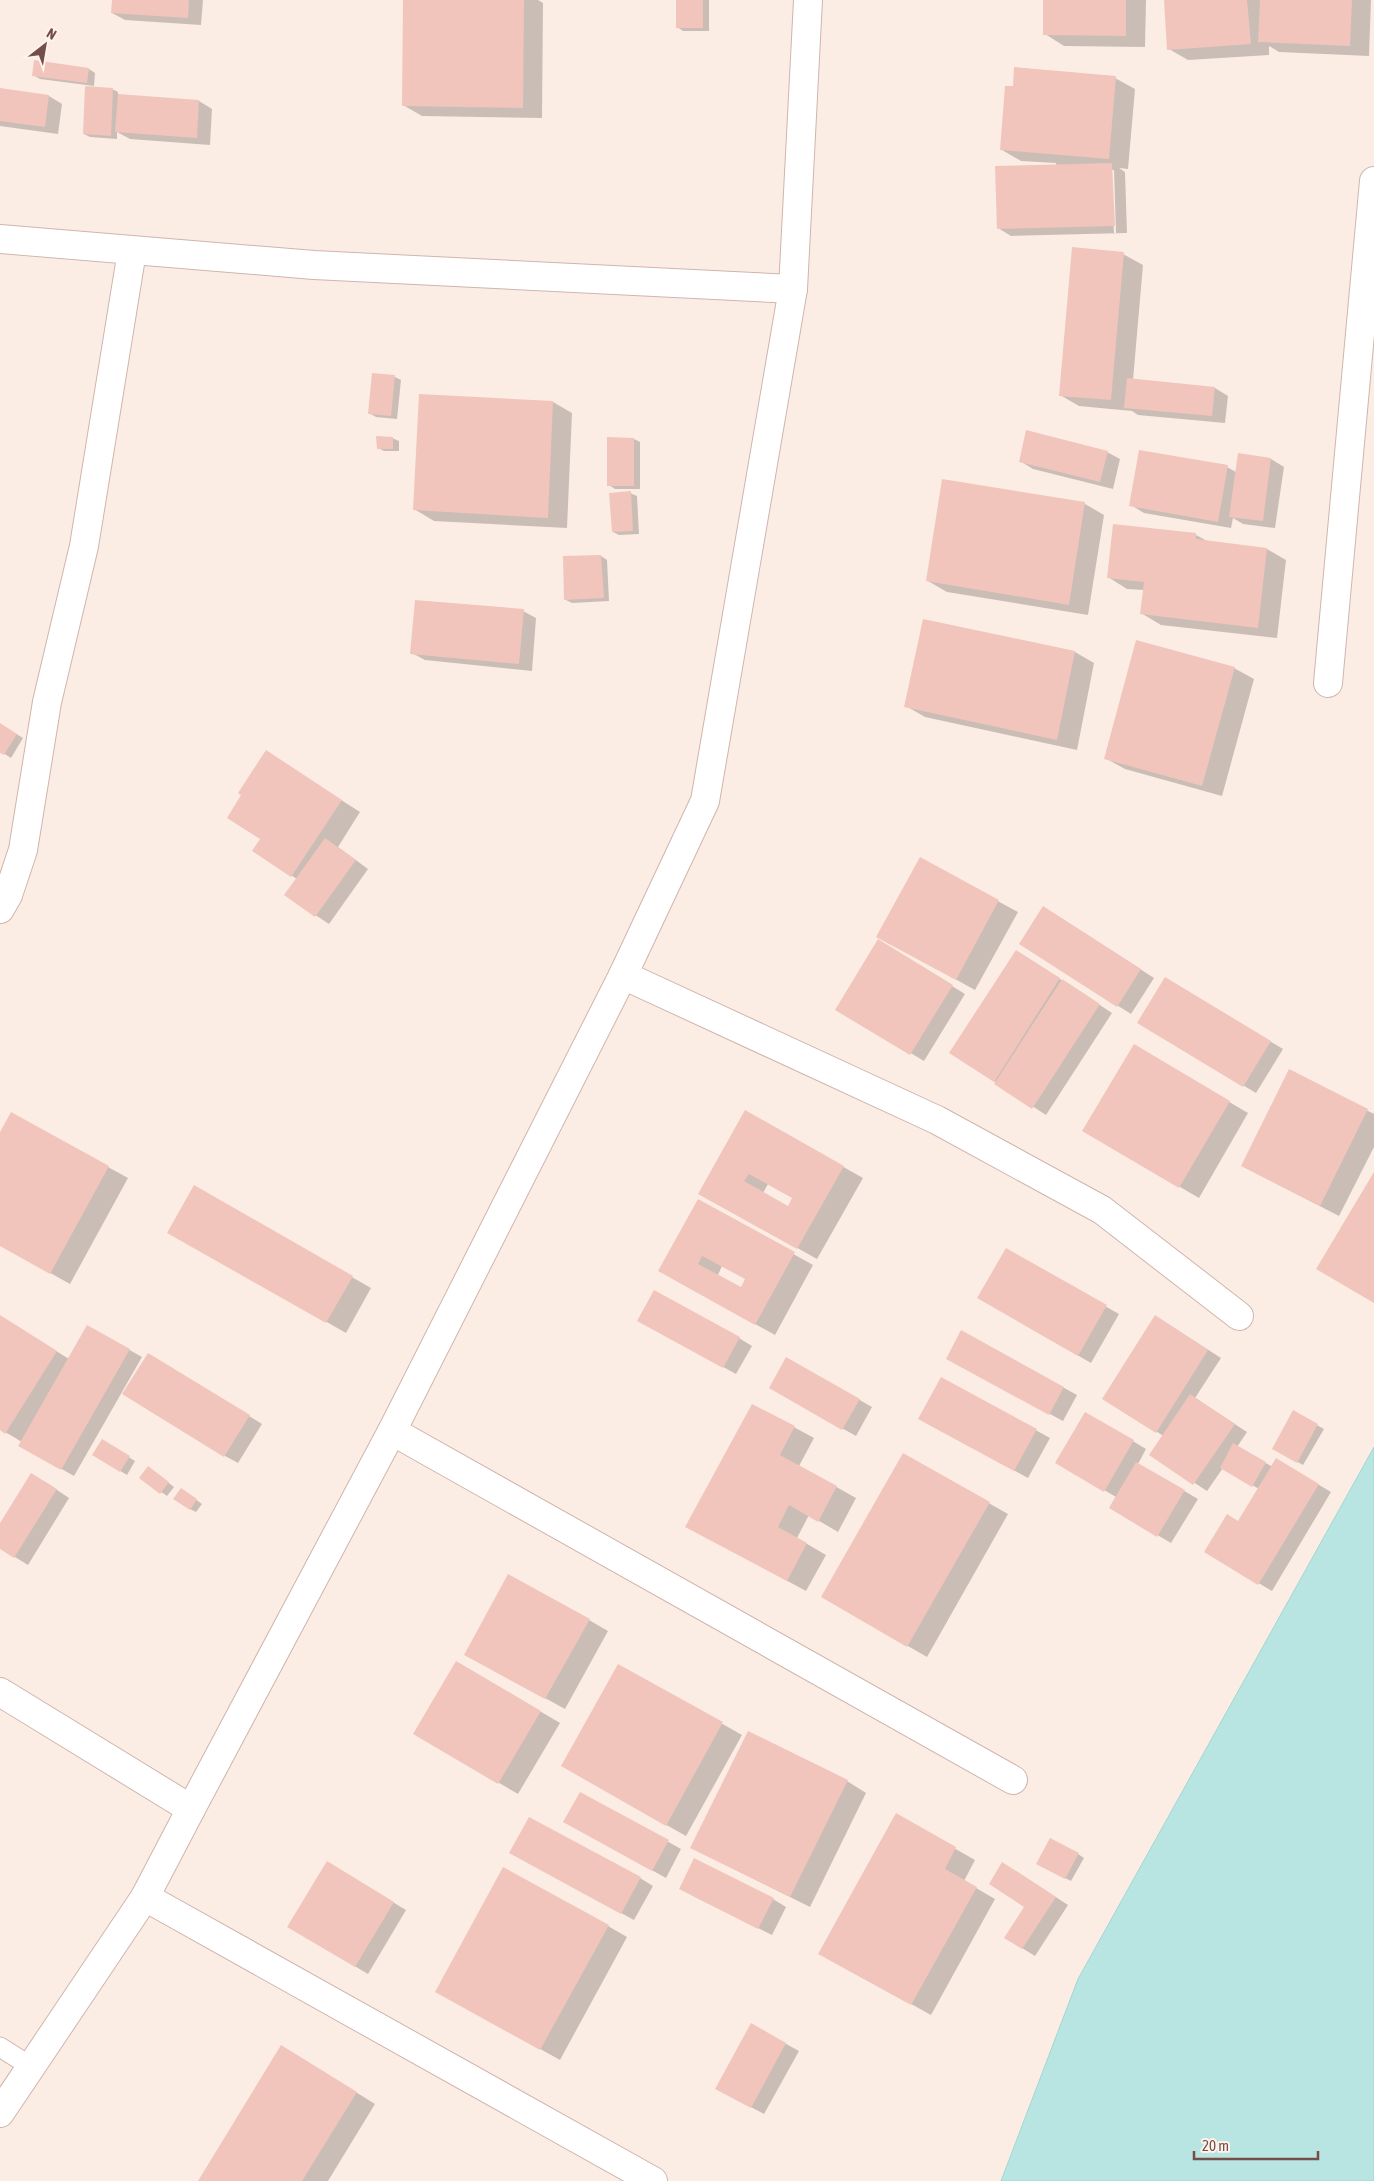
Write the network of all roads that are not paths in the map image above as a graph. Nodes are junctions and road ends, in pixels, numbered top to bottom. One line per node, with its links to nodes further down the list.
1 (808, 0): 5 (street)
2 (1374, 181): 6 (street)
3 (0, 239): 4 (street)
4 (132, 251): 5 (street); 7 (street)
5 (793, 289): 8 (street)
6 (1328, 683)
7 (0, 909)
8 (622, 975): 9 (street); 10 (street)
9 (1239, 1316)
10 (392, 1431): 12 (street); 13 (street)
11 (0, 1692): 13 (street)
12 (1013, 1780)
13 (191, 1809): 14 (street)
14 (145, 1897): 16 (street); 18 (street)
15 (0, 2048): 16 (lane)
16 (30, 2066): 17 (street)
17 (0, 2113)
18 (654, 2181)

